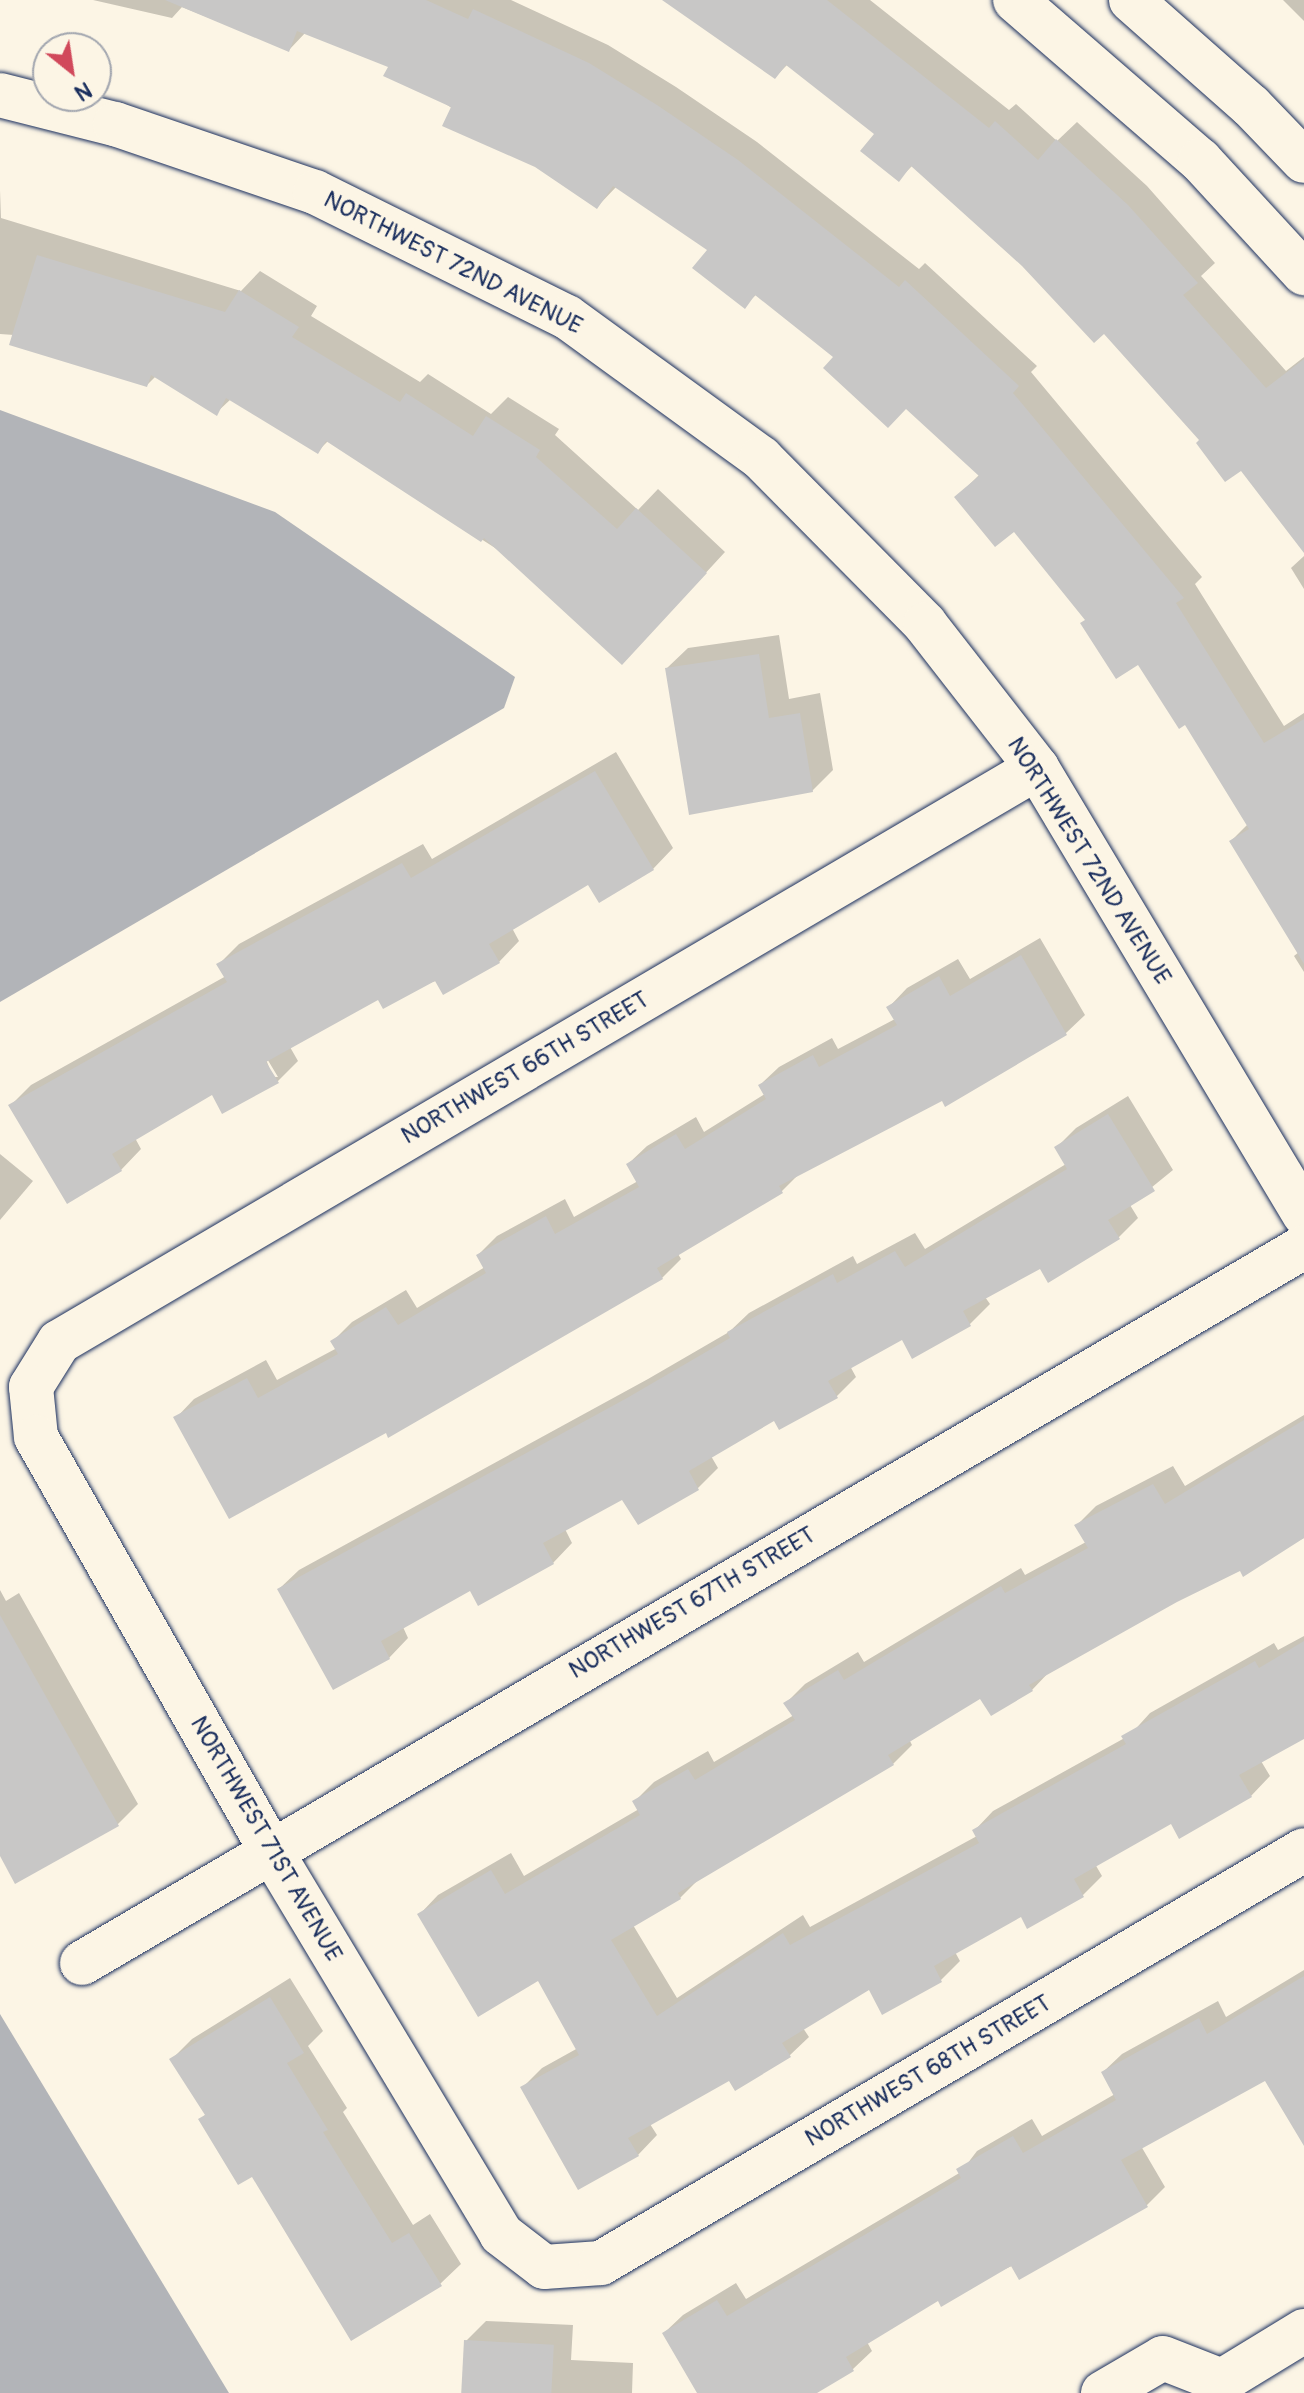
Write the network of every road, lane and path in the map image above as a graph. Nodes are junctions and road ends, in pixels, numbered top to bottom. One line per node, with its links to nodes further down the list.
1 (1015, 0): 5 (street)
2 (1131, 0): 4 (street)
3 (0, 95): 6 (street, NORTHWEST 72ND AVENUE)
4 (1304, 161)
5 (1304, 273)
6 (1037, 768): 7 (street, NORTHWEST 72ND AVENUE); 9 (street, NORTHWEST 66TH STREET)
7 (1304, 1214)
8 (1304, 1247): 10 (street, NORTHWEST 67TH STREET)
9 (31, 1387): 10 (street, NORTHWEST 71ST AVENUE)
10 (270, 1849): 12 (street, NORTHWEST 67TH STREET); 13 (street, NORTHWEST 71ST AVENUE)
11 (1304, 1850): 13 (street, NORTHWEST 68TH STREET)
12 (82, 1963)
13 (544, 2267)
14 (1304, 2331): 15 (street)
15 (1219, 2387): 16 (street)
16 (1103, 2393)

